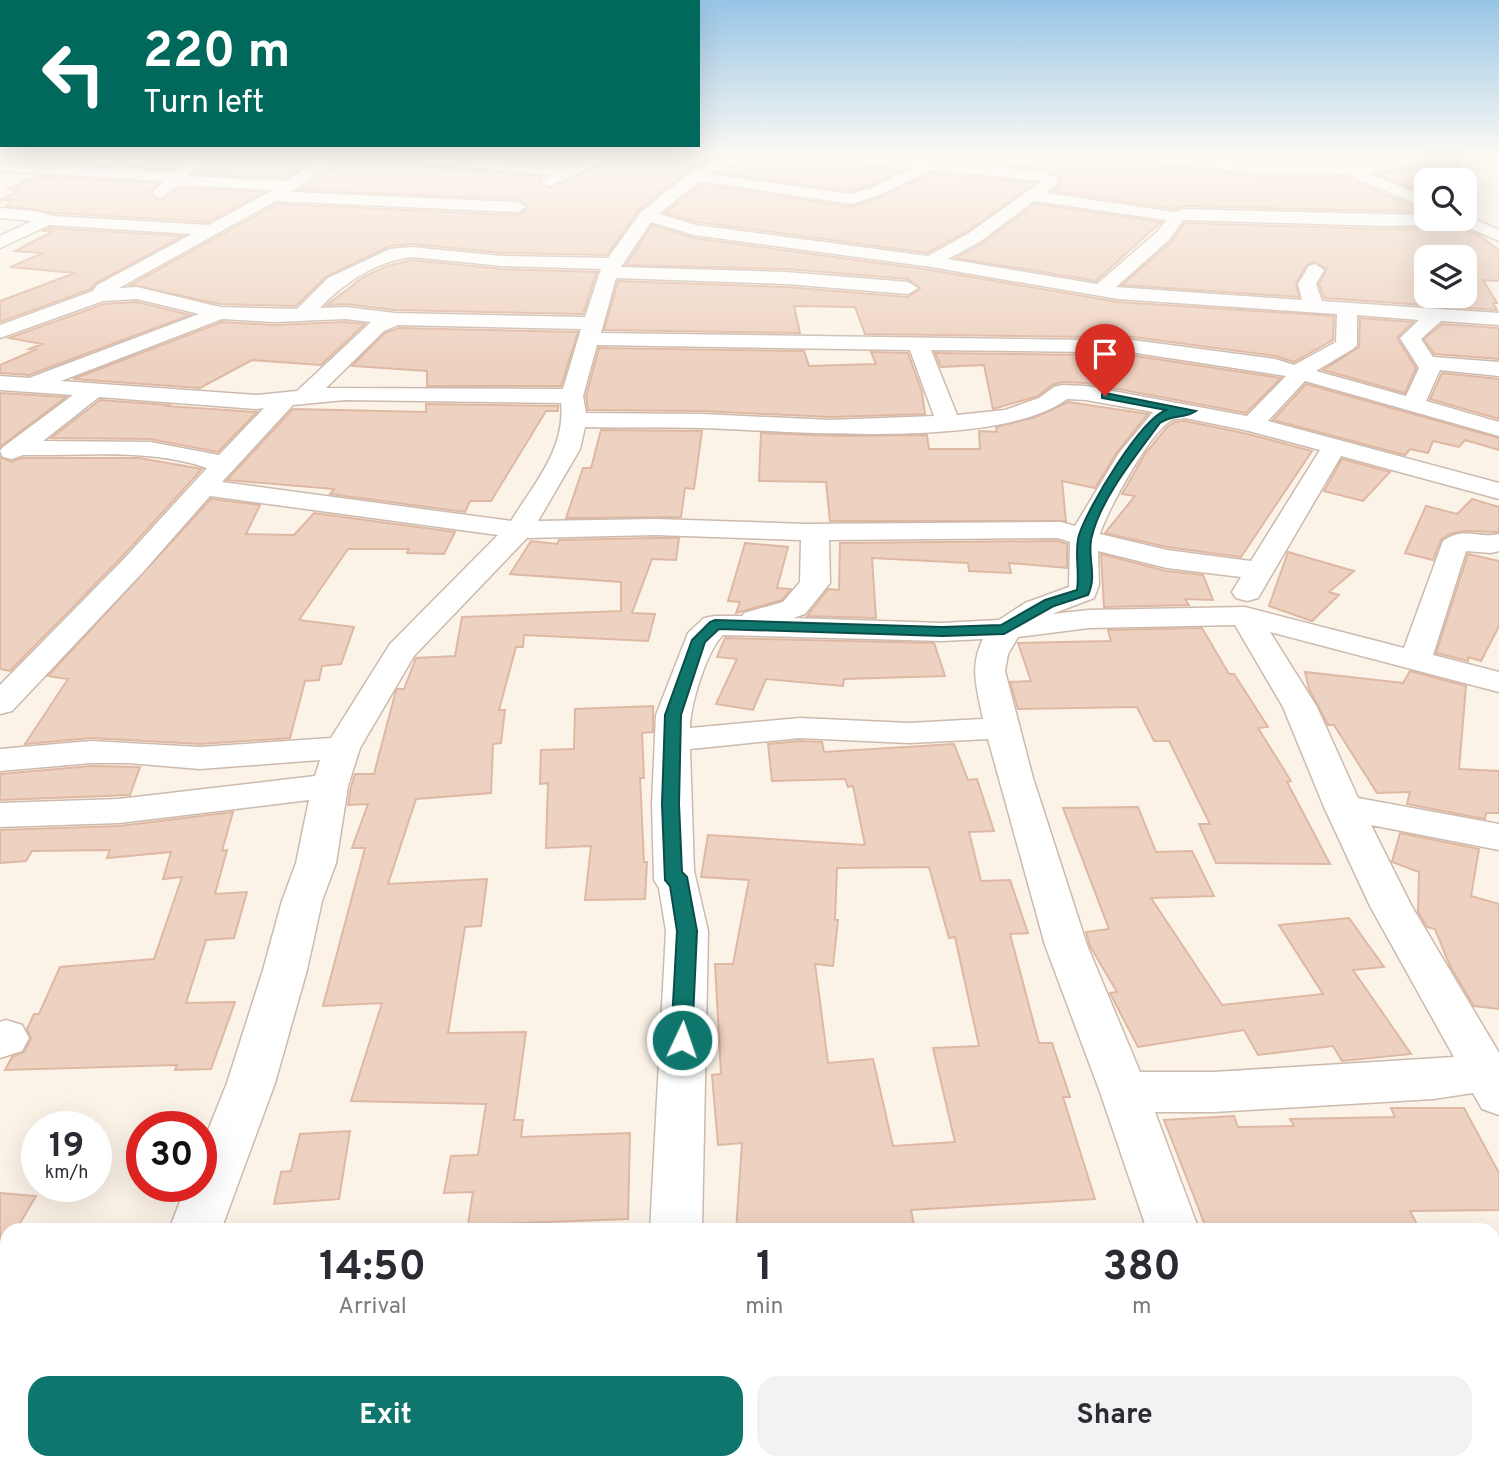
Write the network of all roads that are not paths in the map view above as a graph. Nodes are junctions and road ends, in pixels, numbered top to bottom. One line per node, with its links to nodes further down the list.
1 (37, 225): 13 (street)
2 (207, 225): 8 (street)
3 (232, 225): 8 (street)
4 (641, 225): 15 (street)
5 (677, 225): 12 (street)
6 (992, 225): 14 (street)
7 (1173, 225): 18 (street)
8 (222, 226): 19 (street)
9 (1477, 226): 11 (street)
10 (810, 229): 12 (street)
11 (1499, 236)
12 (787, 241): 14 (street)
13 (0, 243)
14 (931, 262): 18 (street)
15 (611, 268): 17 (street); 24 (street); 28 (street)
16 (1315, 270): 21 (street)
17 (908, 288)
18 (1101, 290): 20 (street)
19 (100, 295): 23 (street); 29 (street)
20 (1190, 299): 21 (street); 31 (street)
21 (1314, 306): 22 (street)
22 (1347, 308): 25 (street); 34 (street)
23 (220, 313): 24 (street); 36 (street)
24 (303, 314): 26 (street)
25 (1437, 314): 27 (street); 32 (street)
26 (395, 319): 28 (street); 38 (street)
27 (1499, 319)
28 (591, 331): 30 (street); 40 (street)
29 (0, 332)
30 (918, 344): 31 (street); 42 (street)
31 (1172, 353): 34 (street)
32 (1430, 368): 33 (street); 39 (street)
33 (1499, 369)
34 (1299, 375): 39 (street); 43 (street)
35 (0, 383): 36 (street)
36 (28, 386): 37 (street)
37 (93, 391): 38 (street); 46 (street)
38 (296, 397): 40 (street); 47 (street)
39 (1413, 405): 44 (street)
40 (573, 408): 42 (street); 50 (street)
41 (1191, 411): 42 (street); 43 (street); 52 (street)
42 (948, 423)
43 (1252, 424): 45 (street)
44 (1499, 429)
45 (1334, 447): 49 (street); 54 (street)
46 (8, 454): 47 (street)
47 (223, 465): 48 (street)
48 (203, 487): 50 (street); 61 (street)
49 (1499, 491)
50 (519, 530): 51 (street); 65 (street)
51 (815, 532): 52 (street); 57 (street)
52 (1085, 537): 54 (street); 58 (street)
53 (1499, 542): 59 (street)
54 (1259, 571): 56 (street)
55 (1245, 615): 56 (street); 59 (street); 66 (street)
56 (1193, 616): 58 (street)
57 (741, 624): 58 (street); 63 (street)
58 (1004, 629): 62 (street)
59 (1415, 662): 60 (street)
60 (1499, 682)
61 (0, 705)
62 (1002, 728): 63 (street); 70 (street)
63 (673, 740): 72 (street)
64 (0, 760): 65 (street)
65 (336, 767): 67 (street); 71 (street)
66 (1343, 807): 68 (street); 69 (street)
67 (0, 815)
68 (1499, 837)
69 (1491, 1083): 70 (street)
70 (1124, 1092): 73 (street)
71 (198, 1223)
72 (676, 1223)
73 (1171, 1223)

